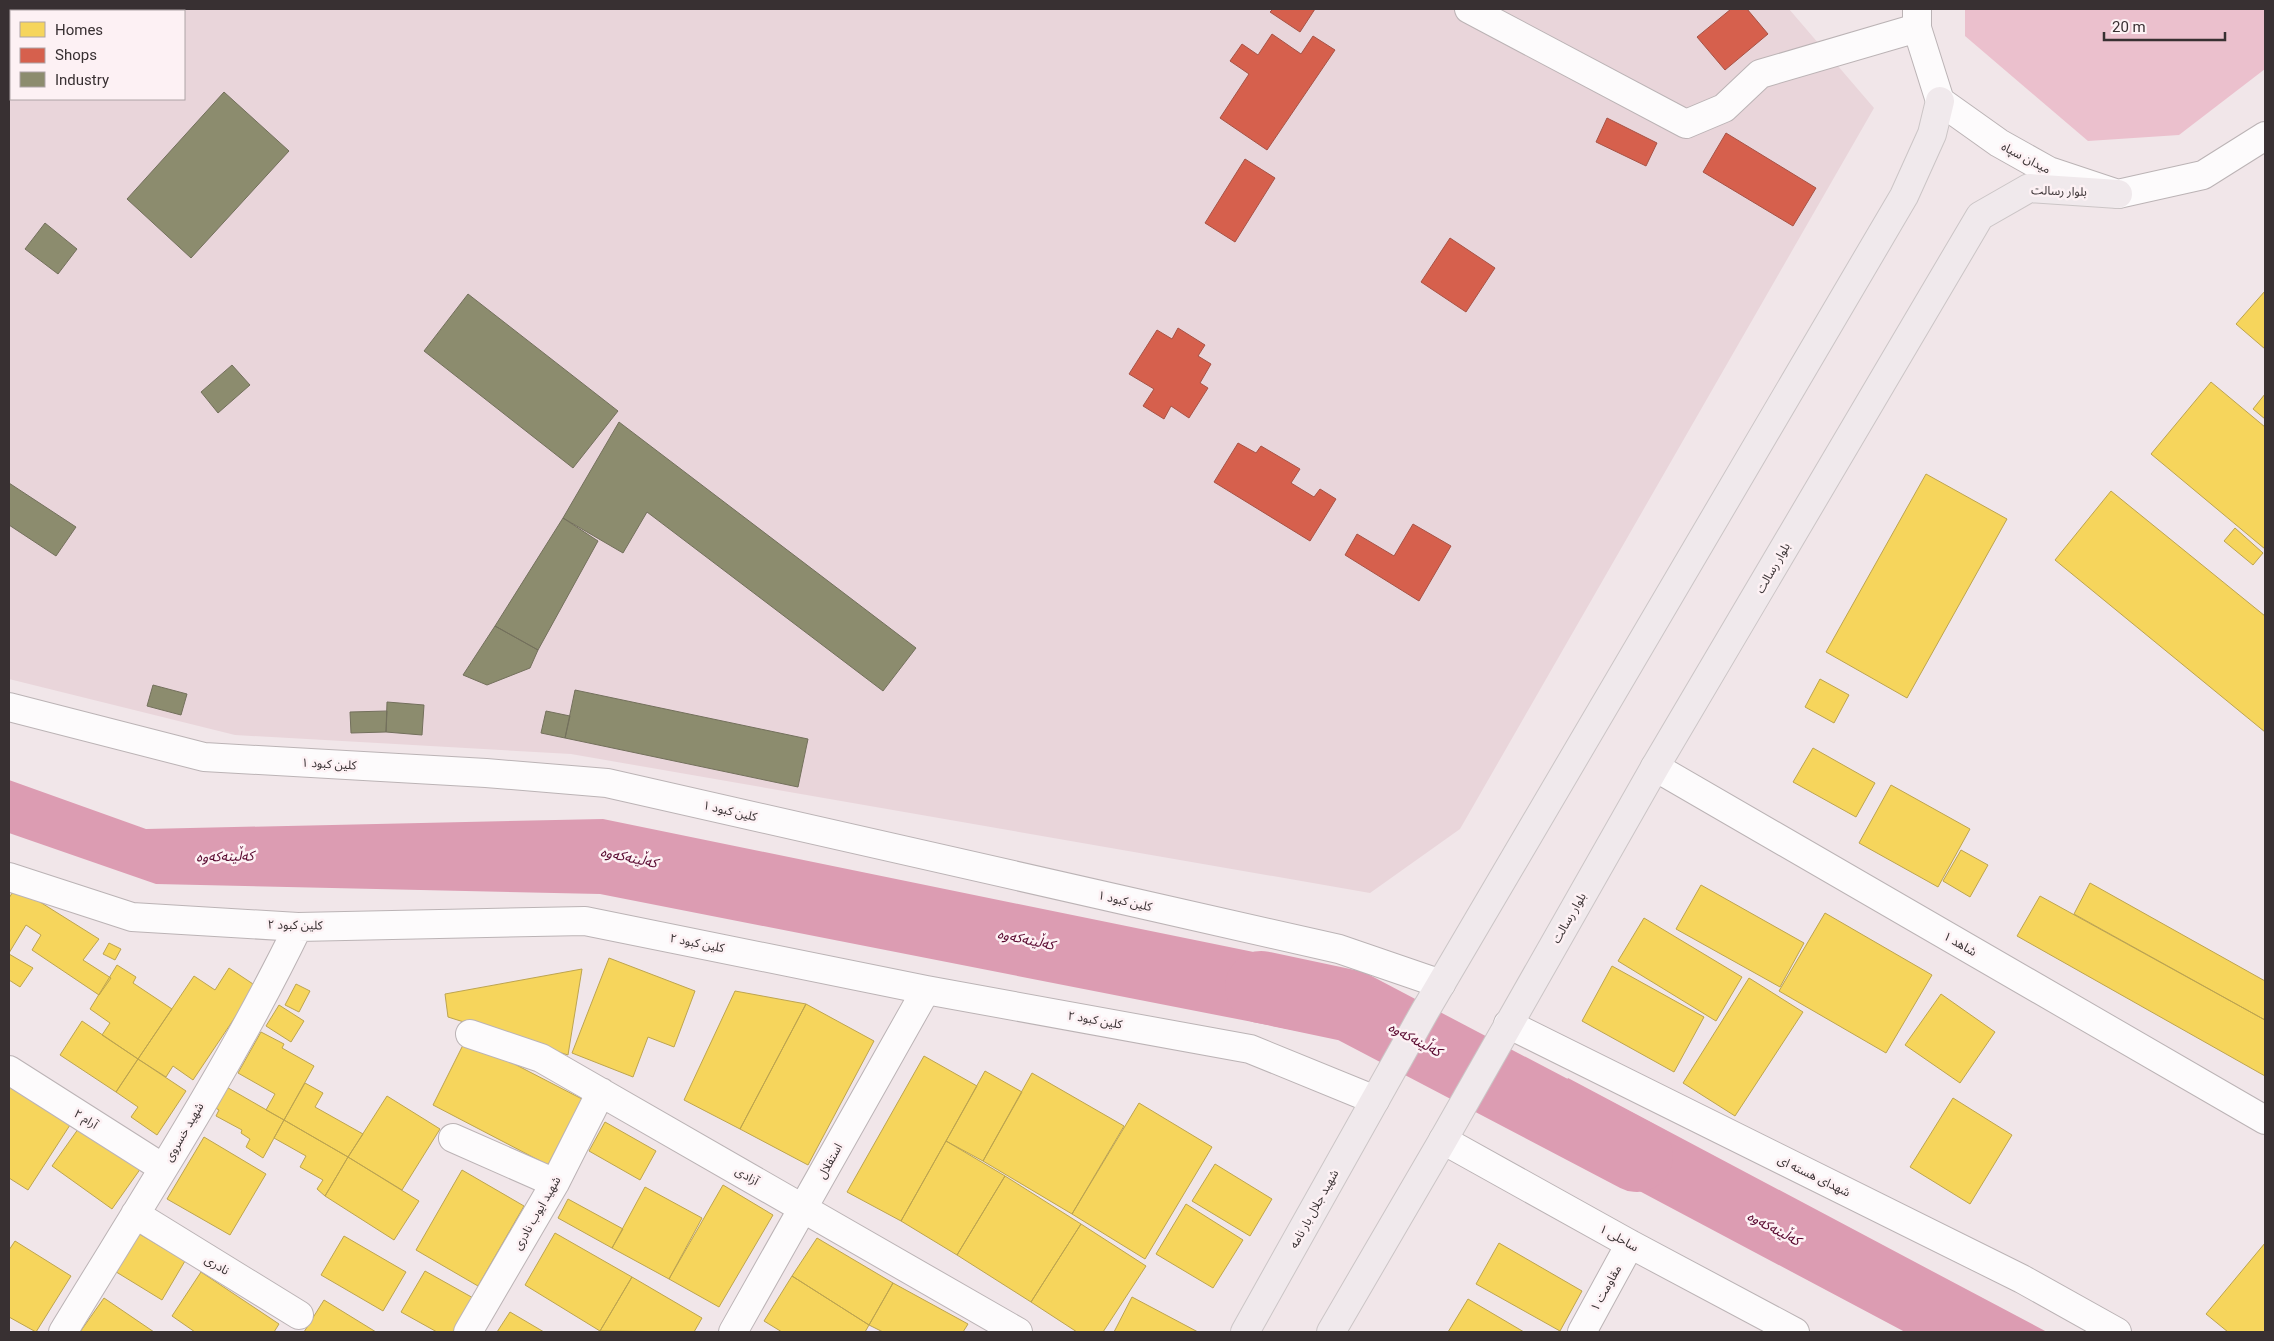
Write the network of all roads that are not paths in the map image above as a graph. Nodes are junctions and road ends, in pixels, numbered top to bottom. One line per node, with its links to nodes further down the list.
1 (1469, 9): 2 (street)
2 (1917, 18): 3 (street)
3 (1940, 100): 5 (street, میدان سپاه); 10 (main road)
4 (2265, 136): 5 (street)
5 (2118, 194): 7 (main road, بلوار رسالت)
6 (9, 707): 10 (street, کلین کبود ۱)
7 (1655, 767): 13 (main road, بلوار رسالت); 17 (street, شاهد ۱)
8 (9, 877): 9 (street, کلین کبود ۲)
9 (298, 927): 11 (street, کلین کبود ۲); 20 (street, شهید خسروی)
10 (1441, 984): 16 (main road, شهید جلال بار نامه)
11 (926, 990): 16 (street, کلین کبود ۲); 22 (street, استقلال)
12 (470, 1034): 15 (street, آزادی)
13 (1502, 1036): 18 (main road, بلوار رسالت); 35 (street, شهدای هسته ای)
14 (9, 1070): 20 (street, آرام ۲)
15 (601, 1092): 21 (street, شهید ایوب نادری); 22 (street, آزادی)
16 (1378, 1093): 31 (main road, شهید جلال بار نامه)
17 (2265, 1120)
18 (1449, 1131): 24 (street, ساحلی ۱); 32 (main road)
19 (453, 1138): 21 (street)
20 (164, 1168): 23 (street, شهید خسروی)
21 (555, 1183): 28 (street, شهید ایوب نادری)
22 (803, 1209): 26 (street, آزادی); 29 (street, استقلال)
23 (135, 1214): 25 (street, نادری); 27 (street, شهید خسروی)
24 (1630, 1244): 33 (street, مقاومت ۱); 34 (street, ساحلی ۱)
25 (299, 1315)
26 (990, 1326): 30 (street, آزادی)
27 (63, 1332)
28 (468, 1332)
29 (733, 1332)
30 (1018, 1332)
31 (1245, 1332)
32 (1331, 1332)
33 (1582, 1332)
34 (1795, 1332)
35 (2117, 1332)

